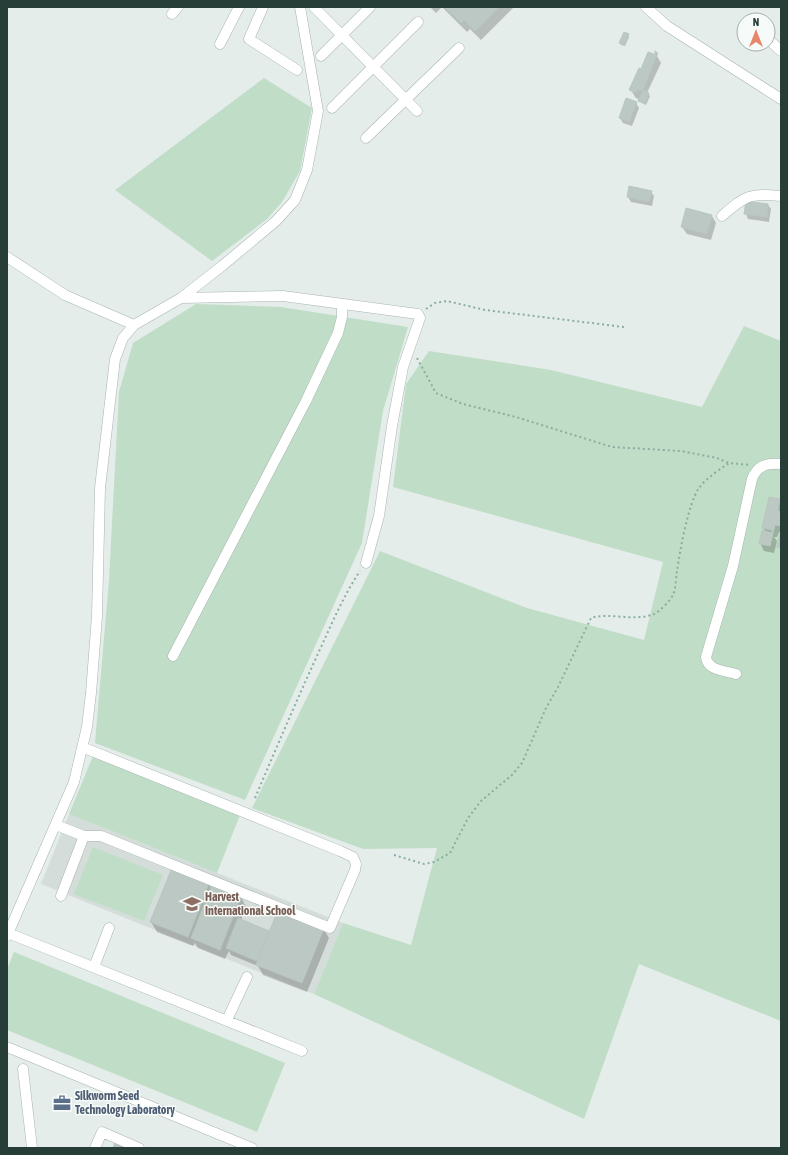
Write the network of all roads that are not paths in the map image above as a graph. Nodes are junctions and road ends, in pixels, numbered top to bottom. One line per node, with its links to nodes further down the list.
1 (239, 7): 9 (street)
2 (264, 7): 13 (street)
3 (300, 7): 22 (street)
4 (314, 7): 8 (street)
5 (370, 7): 8 (street)
6 (646, 7): 15 (street)
7 (418, 22): 12 (street)
8 (342, 35): 11 (street); 12 (street)
9 (220, 44)
10 (459, 48): 14 (street)
11 (321, 56)
12 (374, 67): 14 (street); 16 (street)
13 (297, 70)
14 (406, 99): 17 (street); 18 (street)
15 (781, 99)
16 (332, 108)
17 (417, 111)
18 (366, 138)
19 (781, 196): 20 (street)
20 (722, 216)
21 (7, 257): 24 (street)
22 (181, 298): 23 (street); 24 (street)
23 (342, 304): 26 (street); 27 (street)
24 (134, 325): 29 (street)
25 (781, 464): 28 (street)
26 (366, 563)
27 (173, 656)
28 (736, 674)
29 (82, 746): 30 (street); 31 (street)
30 (56, 825): 31 (street); 34 (street)
31 (84, 836): 32 (street)
32 (61, 896)
33 (109, 928): 35 (street)
34 (8, 934): 35 (street)
35 (94, 967): 37 (street)
36 (247, 977): 37 (street)
37 (227, 1020): 39 (street)
38 (7, 1047): 44 (street)
39 (302, 1051)
40 (23, 1069): 41 (street)
41 (32, 1148)
42 (96, 1148): 43 (street)
43 (139, 1148)
44 (252, 1148)

